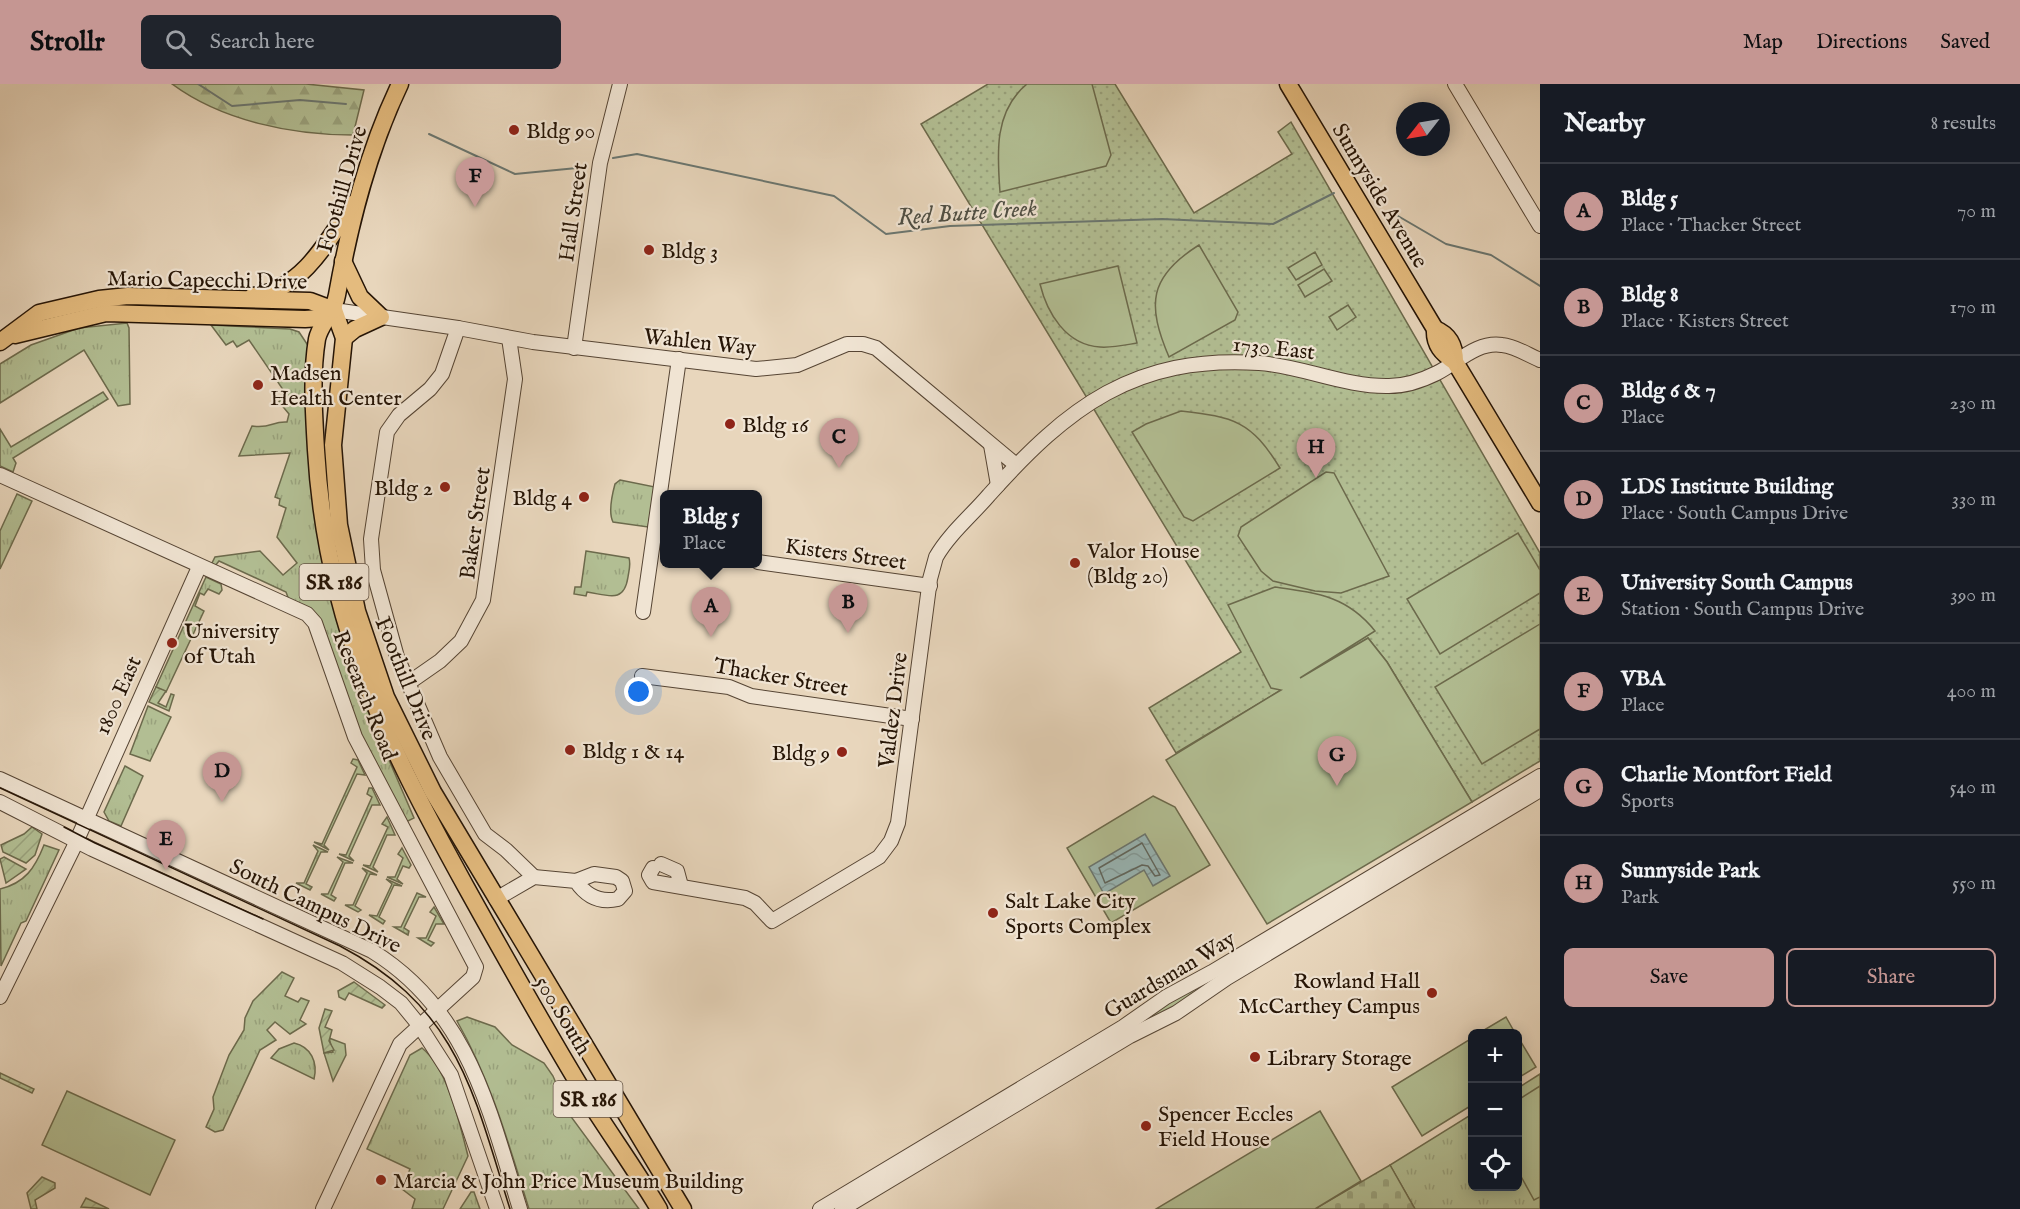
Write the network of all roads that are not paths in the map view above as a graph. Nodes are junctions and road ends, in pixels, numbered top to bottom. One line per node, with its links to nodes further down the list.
1 (400, 84): 5 (main road, Foothill Drive / SR 186)
2 (620, 84): 15 (street, Hall Street)
3 (1288, 84): 18 (main road, Sunnyside Avenue)
4 (1455, 84): 6 (street)
5 (358, 193): 7 (main road, Foothill Drive / SR 186); 8 (main road)
6 (1538, 219)
7 (343, 261): 9 (main road, Foothill Drive / SR 186); 10 (main road)
8 (211, 299): 9 (main road, Mario Capecchi Drive); 14 (main road, Mario Capecchi Drive)
9 (334, 310): 10 (street, Wahlen Way); 12 (main road, Foothill Drive / SR 186); 14 (main road, Mario Capecchi Drive); 40 (main road, Foothill Drive / SR 186)
10 (381, 317): 11 (street, Wahlen Way); 12 (main road)
11 (458, 328): 13 (street, Wahlen Way); 33 (street)
12 (344, 338): 41 (main road, Foothill Drive / SR 186)
13 (509, 338): 15 (street, Wahlen Way); 33 (street, Baker Street)
14 (4, 339)
15 (574, 348): 16 (street, Wahlen Way)
16 (679, 360): 20 (street, Wahlen Way); 24 (street)
17 (1540, 360): 18 (street, 1730 East)
18 (1455, 362): 19 (street, 1730 East); 25 (main road, Sunnyside Avenue)
19 (1089, 402): 21 (street, Valdez Drive)
20 (992, 445): 21 (street, Wahlen Way); 23 (street)
21 (1016, 465): 23 (street, Valdez Drive)
22 (0, 475): 29 (street, Research Road)
23 (998, 485): 30 (street, Valdez Drive)
24 (664, 490)
25 (1540, 503)
26 (660, 530): 27 (street)
27 (658, 548): 31 (street)
28 (762, 563): 30 (street, Kisters Street)
29 (199, 567): 39 (street, 1800 East); 49 (street, Research Road)
30 (930, 586): 34 (street, Valdez Drive)
31 (643, 612)
32 (642, 676): 34 (street, Thacker Street)
33 (407, 684): 43 (street)
34 (912, 719): 45 (street, Valdez Drive)
35 (1540, 776): 56 (street, Guardsman Way)
36 (0, 779): 39 (street, South Campus Drive)
37 (1540, 790): 57 (street, Guardsman Way)
38 (0, 802): 42 (street, South Campus Drive)
39 (86, 819): 42 (street, 1800 East); 49 (street, South Campus Drive)
40 (439, 838): 47 (main road, 500 South / SR 186)
41 (461, 840): 46 (main road, 500 South / SR 186)
42 (76, 841): 48 (street, 1800 East); 50 (street, South Campus Drive)
43 (534, 877): 44 (street); 46 (street)
44 (576, 880)
45 (681, 886): 45 (street, Valdez Drive)
46 (496, 899): 47 (main road); 55 (main road, 500 South / SR 186)
47 (473, 900): 54 (main road, 500 South / SR 186)
48 (0, 997)
49 (434, 1012): 50 (street); 53 (street, South Campus Drive)
50 (419, 1025): 51 (street); 52 (street, South Campus Drive)
51 (322, 1209)
52 (497, 1209)
53 (520, 1209)
54 (659, 1209)
55 (683, 1209)
56 (820, 1209)
57 (842, 1209)

